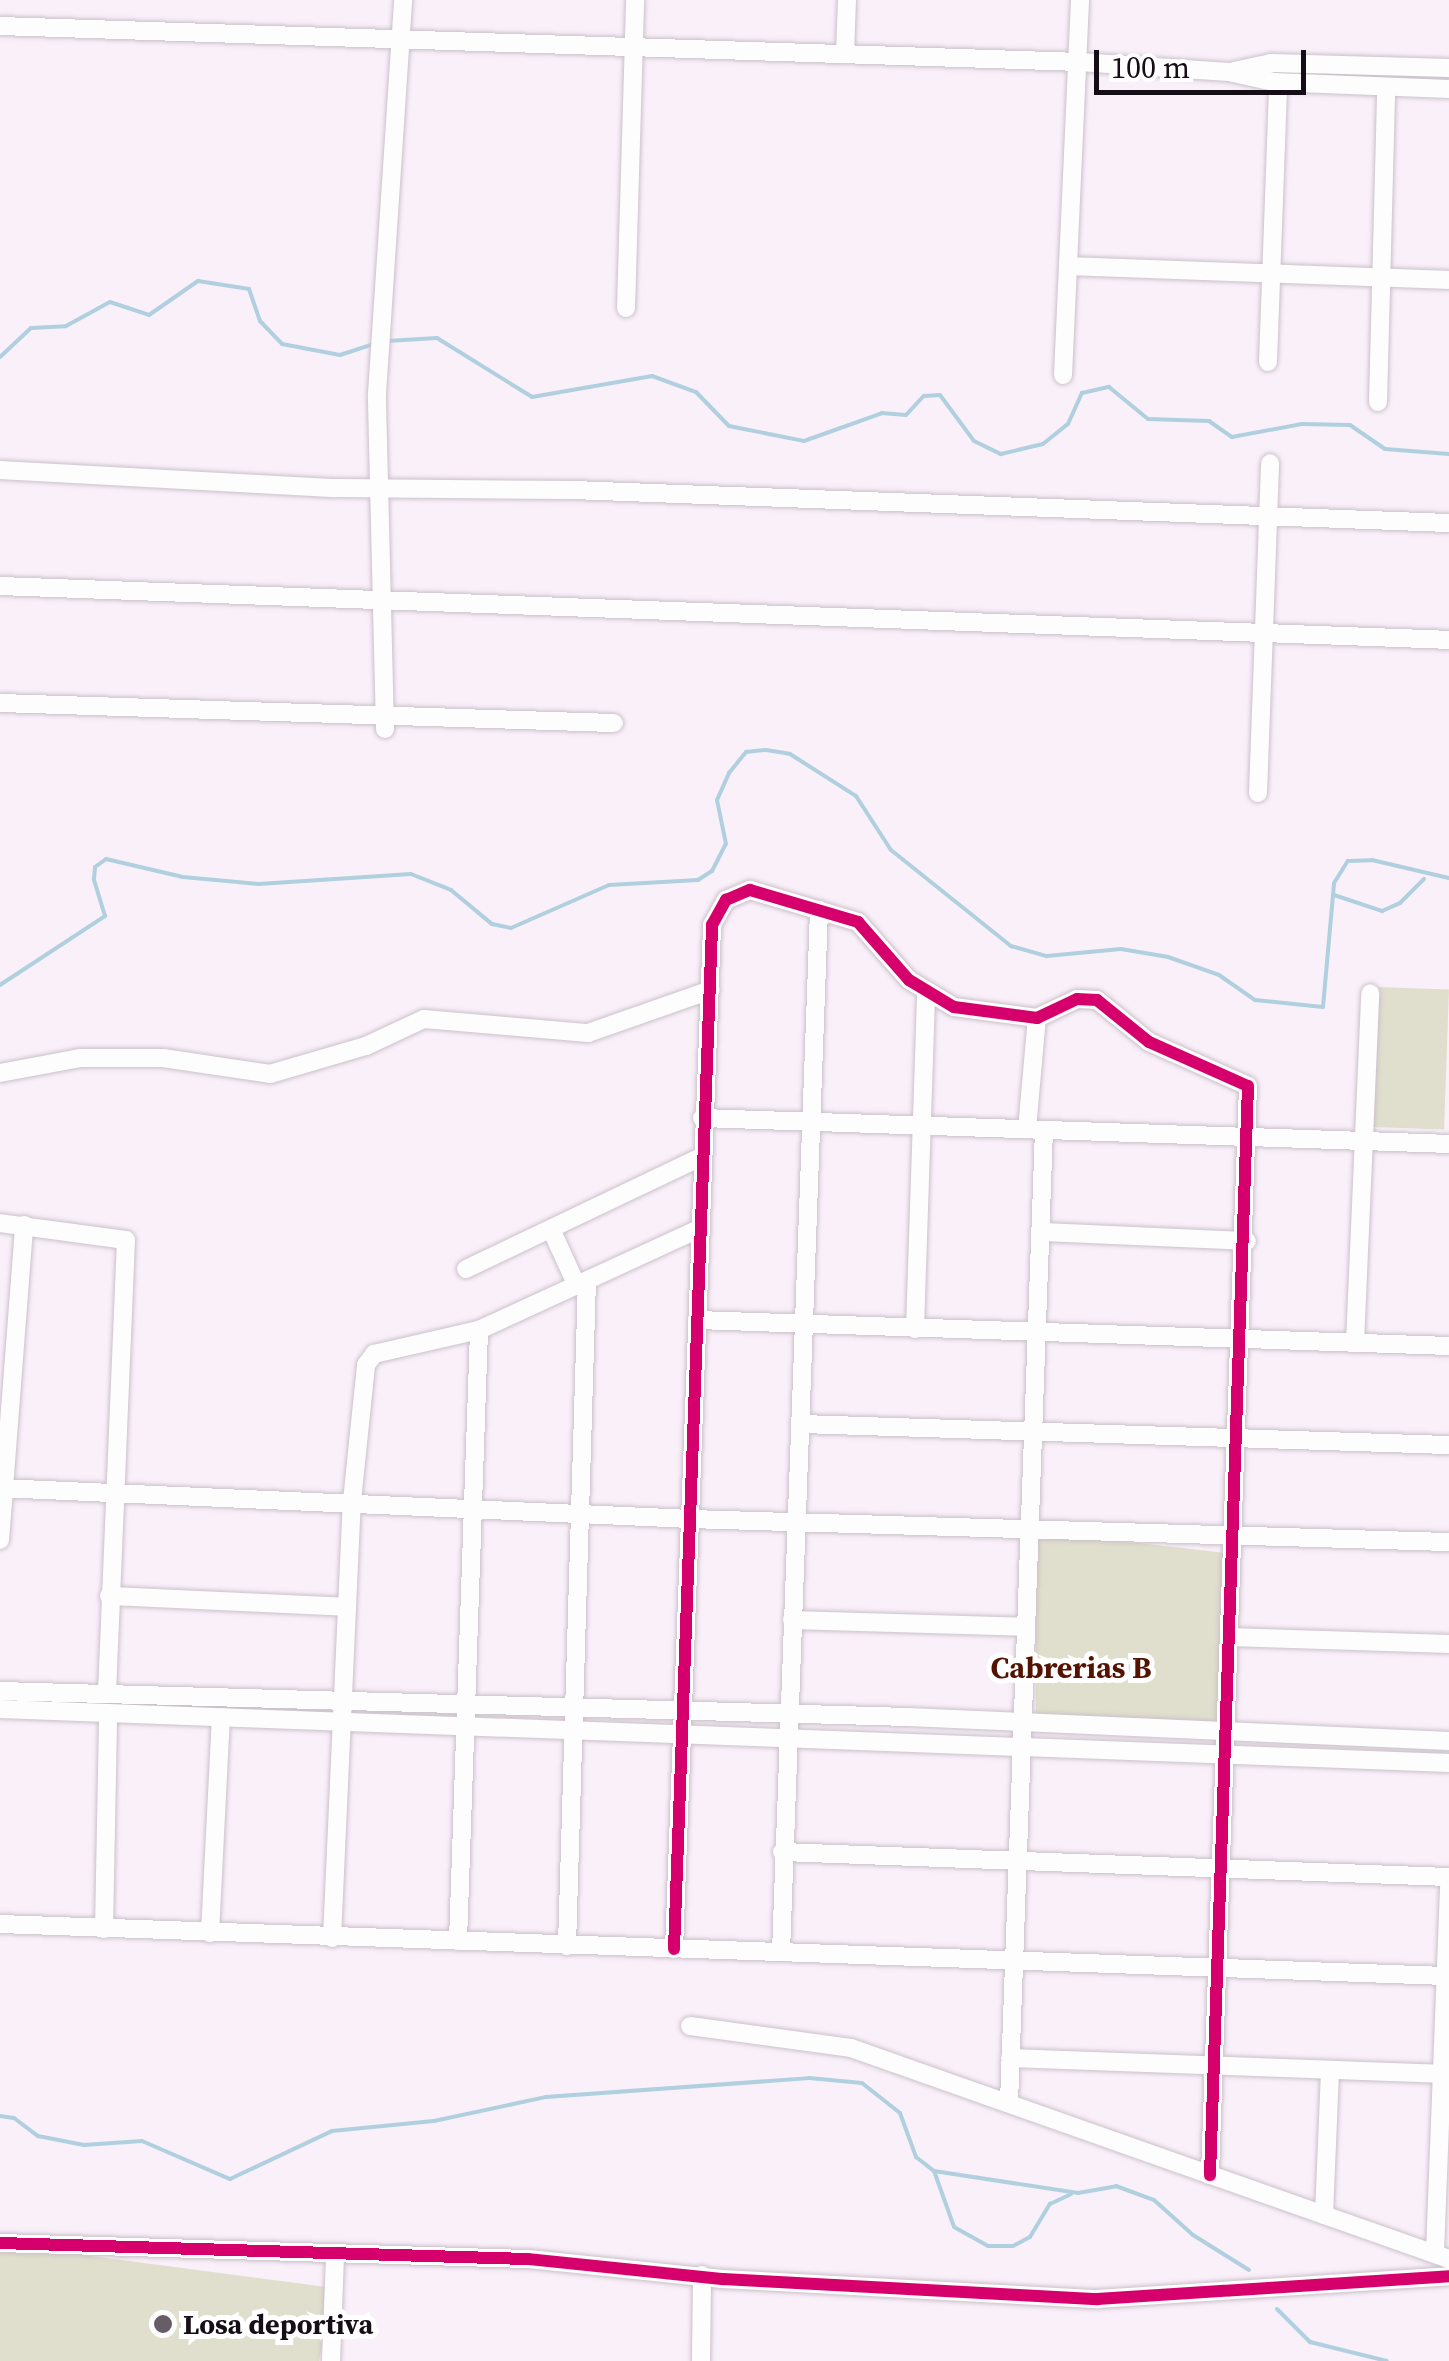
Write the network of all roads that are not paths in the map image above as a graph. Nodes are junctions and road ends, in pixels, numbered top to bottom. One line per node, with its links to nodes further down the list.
1 (403, 0): 6 (street)
2 (635, 0): 7 (street)
3 (847, 0): 8 (street)
4 (1080, 0): 9 (street)
5 (0, 26): 6 (street)
6 (402, 40): 7 (street); 25 (street)
7 (635, 47): 8 (street); 19 (street)
8 (845, 54): 9 (street)
9 (1079, 62): 11 (street); 15 (street)
10 (1449, 68): 11 (street)
11 (1229, 72): 12 (street)
12 (1278, 82): 13 (street); 16 (street)
13 (1386, 87): 14 (street); 17 (street)
14 (1449, 89)
15 (1069, 266): 16 (street); 21 (street)
16 (1271, 271): 17 (street); 20 (street)
17 (1382, 276): 18 (street); 22 (street)
18 (1449, 280)
19 (626, 308)
20 (1268, 362)
21 (1063, 375)
22 (1378, 402)
23 (1270, 462): 26 (street)
24 (0, 470): 25 (street)
25 (379, 488): 26 (street); 29 (street)
26 (1268, 515): 27 (street); 30 (street)
27 (1449, 523)
28 (0, 586): 29 (street)
29 (382, 598): 30 (street); 33 (street)
30 (1264, 632): 31 (street); 35 (street)
31 (1449, 640)
32 (0, 703): 33 (street)
33 (385, 722): 34 (street)
34 (614, 722)
35 (1258, 794)
36 (819, 910): 37 (street); 38 (street); 43 (street)
37 (711, 990): 41 (street); 42 (street)
38 (926, 992): 40 (street); 44 (street)
39 (1370, 993): 47 (street)
40 (1037, 1018): 45 (street); 46 (street)
41 (0, 1074)
42 (702, 1118): 43 (street); 49 (street)
43 (811, 1121): 44 (street); 59 (street)
44 (920, 1126): 45 (street); 60 (street)
45 (1036, 1130): 46 (street); 54 (street)
46 (1248, 1137): 47 (street); 55 (street)
47 (1362, 1140): 48 (street); 64 (street)
48 (1449, 1144)
49 (701, 1157): 52 (street); 53 (street)
50 (0, 1224): 51 (street)
51 (24, 1226): 70 (street); 71 (street)
52 (550, 1228): 56 (street); 57 (street)
53 (700, 1229): 57 (street); 58 (street)
54 (1040, 1232): 55 (street); 62 (street)
55 (1247, 1241): 63 (street)
56 (466, 1269)
57 (582, 1284): 61 (street); 74 (street)
58 (697, 1320): 59 (street); 75 (street)
59 (808, 1327): 60 (street); 66 (street)
60 (915, 1329): 62 (street)
61 (479, 1330): 72 (street); 73 (street)
62 (1038, 1330): 63 (street); 67 (street)
63 (1242, 1339): 64 (street); 68 (street)
64 (1355, 1343): 65 (street)
65 (1449, 1346)
66 (801, 1424): 67 (street); 76 (street)
67 (1031, 1430): 68 (street); 77 (street)
68 (1237, 1436): 69 (street); 78 (street)
69 (1449, 1445)
70 (1, 1488): 71 (street); 79 (street)
71 (114, 1493): 72 (street); 81 (street)
72 (352, 1501): 73 (street); 82 (street)
73 (474, 1508): 74 (street); 89 (street)
74 (584, 1515): 75 (street); 91 (street)
75 (690, 1519): 76 (street); 93 (street)
76 (796, 1522): 77 (street); 83 (street)
77 (1027, 1530): 78 (street); 84 (street)
78 (1235, 1536): 80 (street); 85 (street)
79 (0, 1540)
80 (1449, 1542)
81 (108, 1596): 82 (street); 88 (street)
82 (347, 1607): 92 (street)
83 (792, 1620): 84 (street); 96 (street)
84 (1023, 1628): 98 (street)
85 (1230, 1636): 86 (street); 100 (street)
86 (1449, 1644)
87 (0, 1691): 88 (street)
88 (107, 1693): 92 (street)
89 (462, 1705): 91 (street); 92 (street); 97 (street)
90 (0, 1708): 94 (street)
91 (570, 1708): 93 (street); 99 (street)
92 (345, 1712): 95 (street); 97 (street); 115 (street)
93 (679, 1712): 96 (street); 101 (street)
94 (108, 1713): 95 (street); 113 (street)
95 (220, 1717): 114 (street)
96 (787, 1717): 98 (street); 102 (street)
97 (461, 1726): 99 (street); 116 (street)
98 (1021, 1726): 100 (street); 104 (street)
99 (571, 1731): 101 (street); 117 (street)
100 (1227, 1734): 103 (street); 105 (street)
101 (678, 1735): 102 (street); 118 (street)
102 (786, 1737): 104 (street); 107 (street)
103 (1449, 1741)
104 (1020, 1747): 105 (street); 108 (street)
105 (1226, 1754): 106 (street); 109 (street)
106 (1449, 1762)
107 (782, 1852): 108 (street); 119 (street)
108 (1016, 1861): 109 (street); 120 (street)
109 (1223, 1868): 110 (street); 121 (street)
110 (1449, 1878)
111 (1449, 1887): 122 (street)
112 (0, 1924): 113 (street)
113 (104, 1928): 114 (street)
114 (210, 1933): 115 (street)
115 (332, 1938): 116 (street)
116 (458, 1941): 117 (street)
117 (567, 1946): 118 (street)
118 (674, 1949): 119 (street)
119 (782, 1952): 120 (street)
120 (1014, 1961): 121 (street); 124 (street)
121 (1218, 1968): 122 (street); 125 (street)
122 (1447, 1976): 127 (street)
123 (690, 2026): 128 (street)
124 (1010, 2058): 125 (street); 128 (street)
125 (1212, 2066): 126 (street); 129 (street)
126 (1330, 2071): 127 (street); 130 (street)
127 (1440, 2074): 133 (street)
128 (1008, 2102): 129 (street)
129 (1210, 2175): 130 (street)
130 (1324, 2215): 133 (street)
131 (0, 2244): 132 (street)
132 (335, 2256): 134 (street); 136 (street)
133 (1442, 2256)
134 (702, 2276): 135 (street); 137 (street)
135 (1449, 2276)
136 (331, 2361)
137 (701, 2361)

